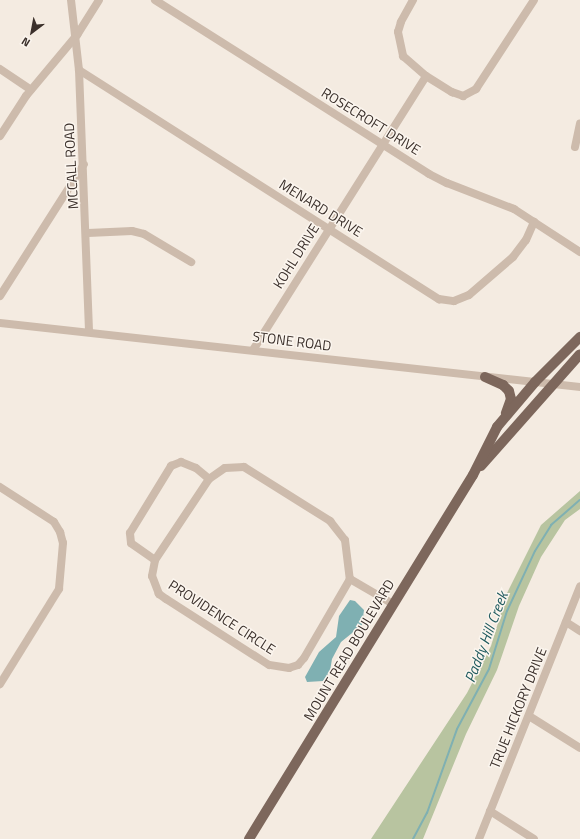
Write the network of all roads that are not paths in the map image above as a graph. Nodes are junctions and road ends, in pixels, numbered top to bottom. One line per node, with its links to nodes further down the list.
1 (71, 0): 6 (street, MCCALL ROAD)
2 (99, 0): 6 (street)
3 (155, 0): 13 (street, ROSECROFT DRIVE)
4 (413, 0): 9 (street)
5 (534, 0): 9 (street)
6 (77, 35): 8 (street, MCCALL ROAD); 10 (street)
7 (0, 69): 10 (street)
8 (80, 70): 15 (street, MCCALL ROAD); 17 (street, MENARD DRIVE)
9 (426, 76): 13 (street, KOHL DRIVE)
10 (31, 90): 12 (street)
11 (580, 124): 14 (street)
12 (0, 136)
13 (383, 144): 16 (street, ROSECROFT DRIVE); 17 (street, KOHL DRIVE)
14 (575, 147)
15 (84, 164): 18 (street, MCCALL ROAD); 21 (street)
16 (534, 222): 17 (street, MENARD DRIVE); 19 (street, ROSECROFT DRIVE)
17 (329, 228): 25 (street, KOHL DRIVE)
18 (88, 234): 20 (street); 23 (street, MCCALL ROAD)
19 (580, 252)
20 (191, 262)
21 (0, 296)
22 (0, 323): 23 (street, STONE ROAD)
23 (90, 332): 25 (street, STONE ROAD)
24 (580, 337): 28 (main road, MOUNT READ BOULEVARD)
25 (253, 350): 27 (street, STONE ROAD)
26 (580, 354): 29 (main road, MOUNT READ BOULEVARD)
27 (485, 377): 28 (street, STONE ROAD); 31 (main road)
28 (535, 382): 29 (street, STONE ROAD); 31 (main road, MOUNT READ BOULEVARD)
29 (550, 385): 30 (street, STONE ROAD); 32 (main road, MOUNT READ BOULEVARD)
30 (580, 387)
31 (503, 420): 32 (main road, MOUNT READ BOULEVARD)
32 (473, 475): 38 (main road, MOUNT READ BOULEVARD)
33 (209, 479): 35 (street, PROVIDENCE CIRCLE); 35 (street); 36 (street, PROVIDENCE CIRCLE)
34 (0, 487): 41 (street)
35 (155, 560): 36 (street, PROVIDENCE CIRCLE)
36 (350, 579): 38 (street)
37 (580, 586): 39 (street, TRUE HICKORY DRIVE)
38 (393, 604): 45 (main road, MOUNT READ BOULEVARD)
39 (566, 622): 40 (street); 42 (street, TRUE HICKORY DRIVE)
40 (580, 630)
41 (0, 684)
42 (529, 716): 43 (street); 44 (street, TRUE HICKORY DRIVE)
43 (580, 748)
44 (490, 811): 46 (street, TRUE HICKORY DRIVE); 47 (street)
45 (250, 839)
46 (479, 839)
47 (534, 839)

